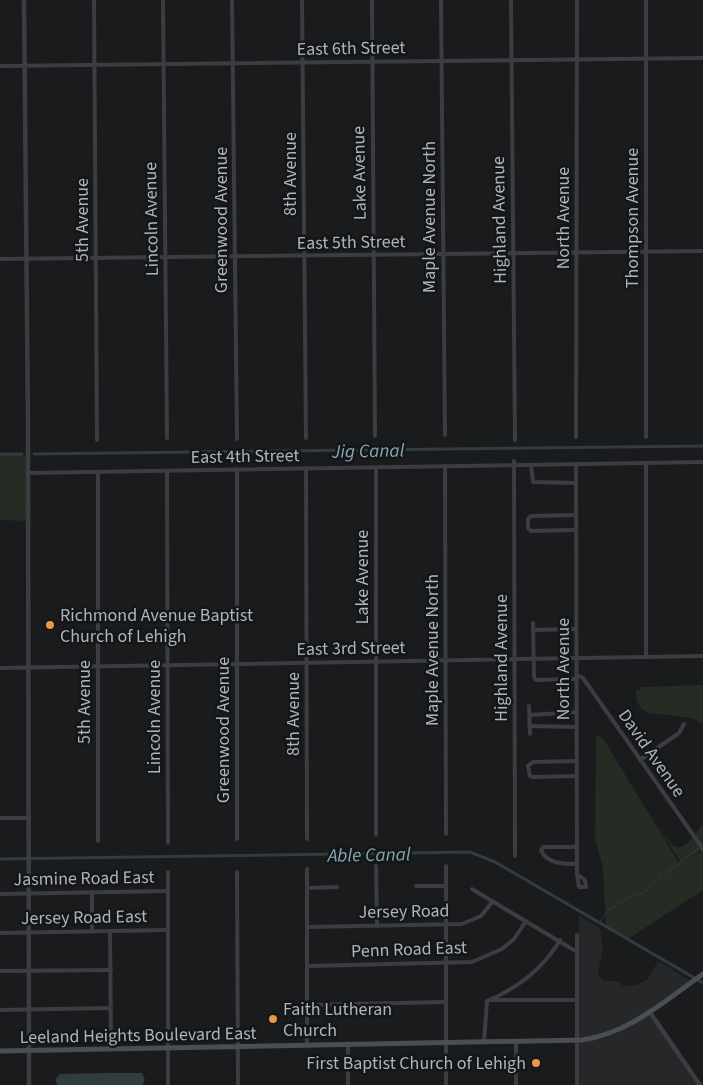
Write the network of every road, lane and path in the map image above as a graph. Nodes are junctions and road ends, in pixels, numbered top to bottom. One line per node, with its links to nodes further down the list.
1 (24, 0): 20 (street)
2 (94, 0): 21 (street, 5th Avenue)
3 (163, 0): 19 (street, Lincoln Avenue)
4 (232, 0): 18 (street, Greenwood Avenue)
5 (302, 0): 16 (street, 8th Avenue)
6 (372, 0): 17 (street, Lake Avenue)
7 (441, 0): 15 (street, Maple Avenue North)
8 (511, 0): 14 (street, Highland Avenue)
9 (577, 0): 13 (street, North Avenue)
10 (646, 0): 11 (street, Thompson Avenue)
11 (646, 58): 12 (street, East 6th Street); 13 (street, East 6th Street); 24 (street, Thompson Avenue)
12 (703, 58)
13 (576, 59): 14 (street, East 6th Street); 25 (street, North Avenue)
14 (511, 60): 15 (street, East 6th Street); 27 (street, Highland Avenue)
15 (442, 61): 17 (street, East 6th Street); 26 (street, Maple Avenue North)
16 (302, 62): 17 (street, East 6th Street); 18 (street, East 6th Street); 29 (street, 8th Avenue)
17 (372, 62): 28 (street, Lake Avenue)
18 (233, 63): 19 (street, East 6th Street); 30 (street, Greenwood Avenue)
19 (164, 64): 21 (street, East 6th Street); 32 (street, Lincoln Avenue)
20 (24, 65): 21 (street, East 6th Street); 22 (street, East 6th Street); 34 (street)
21 (94, 65): 31 (street, 5th Avenue)
22 (0, 66)
23 (703, 251): 24 (street, East 5th Street)
24 (646, 252): 25 (street, East 5th Street); 38 (street, Thompson Avenue)
25 (576, 253): 27 (street, East 5th Street); 37 (street, North Avenue)
26 (443, 254): 27 (street, East 5th Street); 28 (street, East 5th Street); 35 (street, Maple Avenue North)
27 (513, 254): 43 (street, Highland Avenue)
28 (374, 255): 29 (street, East 5th Street); 36 (street, Lake Avenue)
29 (304, 256): 30 (street, East 5th Street); 40 (street, 8th Avenue)
30 (235, 257): 32 (street, East 5th Street); 41 (street, Greenwood Avenue)
31 (96, 258): 32 (street, East 5th Street); 34 (street, East 5th Street); 42 (street, 5th Avenue)
32 (165, 258): 39 (street, Lincoln Avenue)
33 (0, 259): 34 (street, East 5th Street)
34 (26, 259): 55 (street)
35 (445, 435)
36 (375, 436)
37 (576, 437)
38 (646, 437)
39 (167, 438)
40 (306, 438)
41 (237, 439)
42 (98, 440)
43 (515, 440)
44 (703, 462): 46 (street, East 4th Street)
45 (514, 463): 48 (street, East 4th Street); 49 (street, East 4th Street); 66 (street, Highland Avenue)
46 (646, 463): 47 (street, East 4th Street); 62 (street)
47 (576, 464): 48 (street, East 4th Street); 56 (street, North Avenue)
48 (531, 465): 56 (street)
49 (445, 466): 50 (street, East 4th Street); 67 (street, Maple Avenue North)
50 (376, 468): 51 (street, East 4th Street); 68 (street, Lake Avenue)
51 (306, 469): 52 (street, East 4th Street); 69 (street, 8th Avenue)
52 (237, 470): 53 (street, East 4th Street); 70 (street, Greenwood Avenue)
53 (167, 471): 54 (street, East 4th Street); 71 (street, Lincoln Avenue)
54 (98, 472): 55 (street, East 4th Street); 72 (street, 5th Avenue)
55 (28, 473): 74 (street)
56 (576, 483): 57 (street, North Avenue)
57 (576, 516): 58 (street, North Avenue); 58 (street)
58 (576, 530): 60 (street, North Avenue)
59 (533, 623): 61 (street)
60 (576, 629): 61 (street); 65 (street, North Avenue)
61 (533, 630): 64 (street)
62 (646, 656): 63 (street, East 3rd Street); 65 (street, East 3rd Street)
63 (703, 656)
64 (533, 658): 65 (street, East 3rd Street); 66 (street, East 3rd Street); 75 (street)
65 (576, 658): 75 (street, North Avenue)
66 (515, 659): 67 (street, East 3rd Street); 98 (street, Highland Avenue)
67 (445, 660): 68 (street, East 3rd Street); 90 (street, Maple Avenue North)
68 (376, 661): 69 (street, East 3rd Street); 91 (street, Lake Avenue)
69 (306, 662): 70 (street, East 3rd Street); 93 (street, 8th Avenue)
70 (237, 664): 71 (street, East 3rd Street); 92 (street, Greenwood Avenue)
71 (167, 665): 72 (street, East 3rd Street); 95 (street, Lincoln Avenue)
72 (98, 666): 74 (street, East 3rd Street); 94 (street, 5th Avenue)
73 (0, 668): 74 (street, East 3rd Street)
74 (28, 668): 89 (street)
75 (577, 677): 77 (street, North Avenue); 83 (street, David Avenue)
76 (529, 706): 78 (street)
77 (577, 712): 78 (street); 81 (street, North Avenue)
78 (530, 715): 80 (street)
79 (684, 724): 83 (street)
80 (529, 726): 81 (street); 82 (street)
81 (577, 727): 84 (street, North Avenue)
82 (530, 734)
83 (640, 760): 97 (street, David Avenue)
84 (577, 761): 85 (street); 86 (street, North Avenue)
85 (529, 774): 86 (street); 87 (street)
86 (577, 776): 96 (street, North Avenue)
87 (530, 781)
88 (0, 818): 89 (street)
89 (28, 818): 113 (street)
90 (446, 834)
91 (376, 836)
92 (237, 839)
93 (307, 839)
94 (98, 841)
95 (168, 843)
96 (577, 847): 99 (street, North Avenue); 99 (street)
97 (703, 850)
98 (515, 856)
99 (577, 864): 105 (street, North Avenue)
100 (376, 866): 118 (street)
101 (446, 866): 107 (street)
102 (307, 869): 108 (street)
103 (168, 872): 111 (street)
104 (237, 872): 148 (street)
105 (577, 874)
106 (416, 886): 107 (street)
107 (446, 886): 117 (street)
108 (307, 888): 109 (street); 119 (street)
109 (337, 888)
110 (472, 889): 115 (street)
111 (168, 891): 112 (street, Jasmine Road East); 120 (street)
112 (92, 892): 113 (street, Jasmine Road East); 121 (street)
113 (29, 893): 114 (street, Jasmine Road East); 123 (street)
114 (0, 894)
115 (493, 901): 116 (street); 117 (street, Jersey Road)
116 (526, 921): 126 (street); 128 (street, Penn Road East)
117 (446, 924): 118 (street, Jersey Road); 128 (street)
118 (377, 926): 119 (street, Jersey Road)
119 (307, 927): 129 (street)
120 (168, 930): 122 (street, Jersey Road East); 149 (street)
121 (92, 931): 122 (street, Jersey Road East); 123 (street, Jersey Road East)
122 (110, 931): 130 (street)
123 (29, 932): 124 (street, Jersey Road East); 132 (street)
124 (0, 933)
125 (577, 935): 127 (street)
126 (560, 940): 127 (street); 134 (street)
127 (577, 952): 135 (street)
128 (446, 963): 129 (street, Penn Road East); 136 (street)
129 (307, 966): 137 (street)
130 (111, 970): 132 (street); 138 (street)
131 (0, 971): 132 (street)
132 (29, 971): 139 (street)
133 (703, 974): 141 (main road, Leeland Heights Boulevard East)
134 (490, 1000): 135 (street); 143 (street)
135 (578, 1000): 142 (street)
136 (446, 1002): 137 (street); 145 (street)
137 (307, 1005): 146 (street)
138 (111, 1008): 139 (street); 150 (street)
139 (29, 1009): 140 (street); 151 (street)
140 (0, 1010)
141 (649, 1011): 142 (main road, Leeland Heights Boulevard East); 160 (street)
142 (577, 1041): 144 (main road, Leeland Heights Boulevard East); 159 (street)
143 (484, 1042): 144 (main road, Leeland Heights Boulevard East); 145 (main road, Leeland Heights Boulevard East)
144 (516, 1042): 158 (street)
145 (446, 1043): 147 (main road, Leeland Heights Boulevard East); 157 (street)
146 (307, 1045): 147 (main road, Leeland Heights Boulevard East); 148 (main road, Leeland Heights Boulevard East)
147 (348, 1045): 156 (street)
148 (237, 1047): 149 (main road, Leeland Heights Boulevard East); 155 (street)
149 (168, 1048): 150 (main road, Leeland Heights Boulevard East); 154 (street)
150 (111, 1049): 151 (main road, Leeland Heights Boulevard East)
151 (29, 1050): 152 (main road, Leeland Heights Boulevard East); 153 (street)
152 (0, 1051)
153 (29, 1085)
154 (168, 1085)
155 (238, 1085)
156 (348, 1085)
157 (446, 1085)
158 (516, 1085)
159 (577, 1085)
160 (699, 1085)

